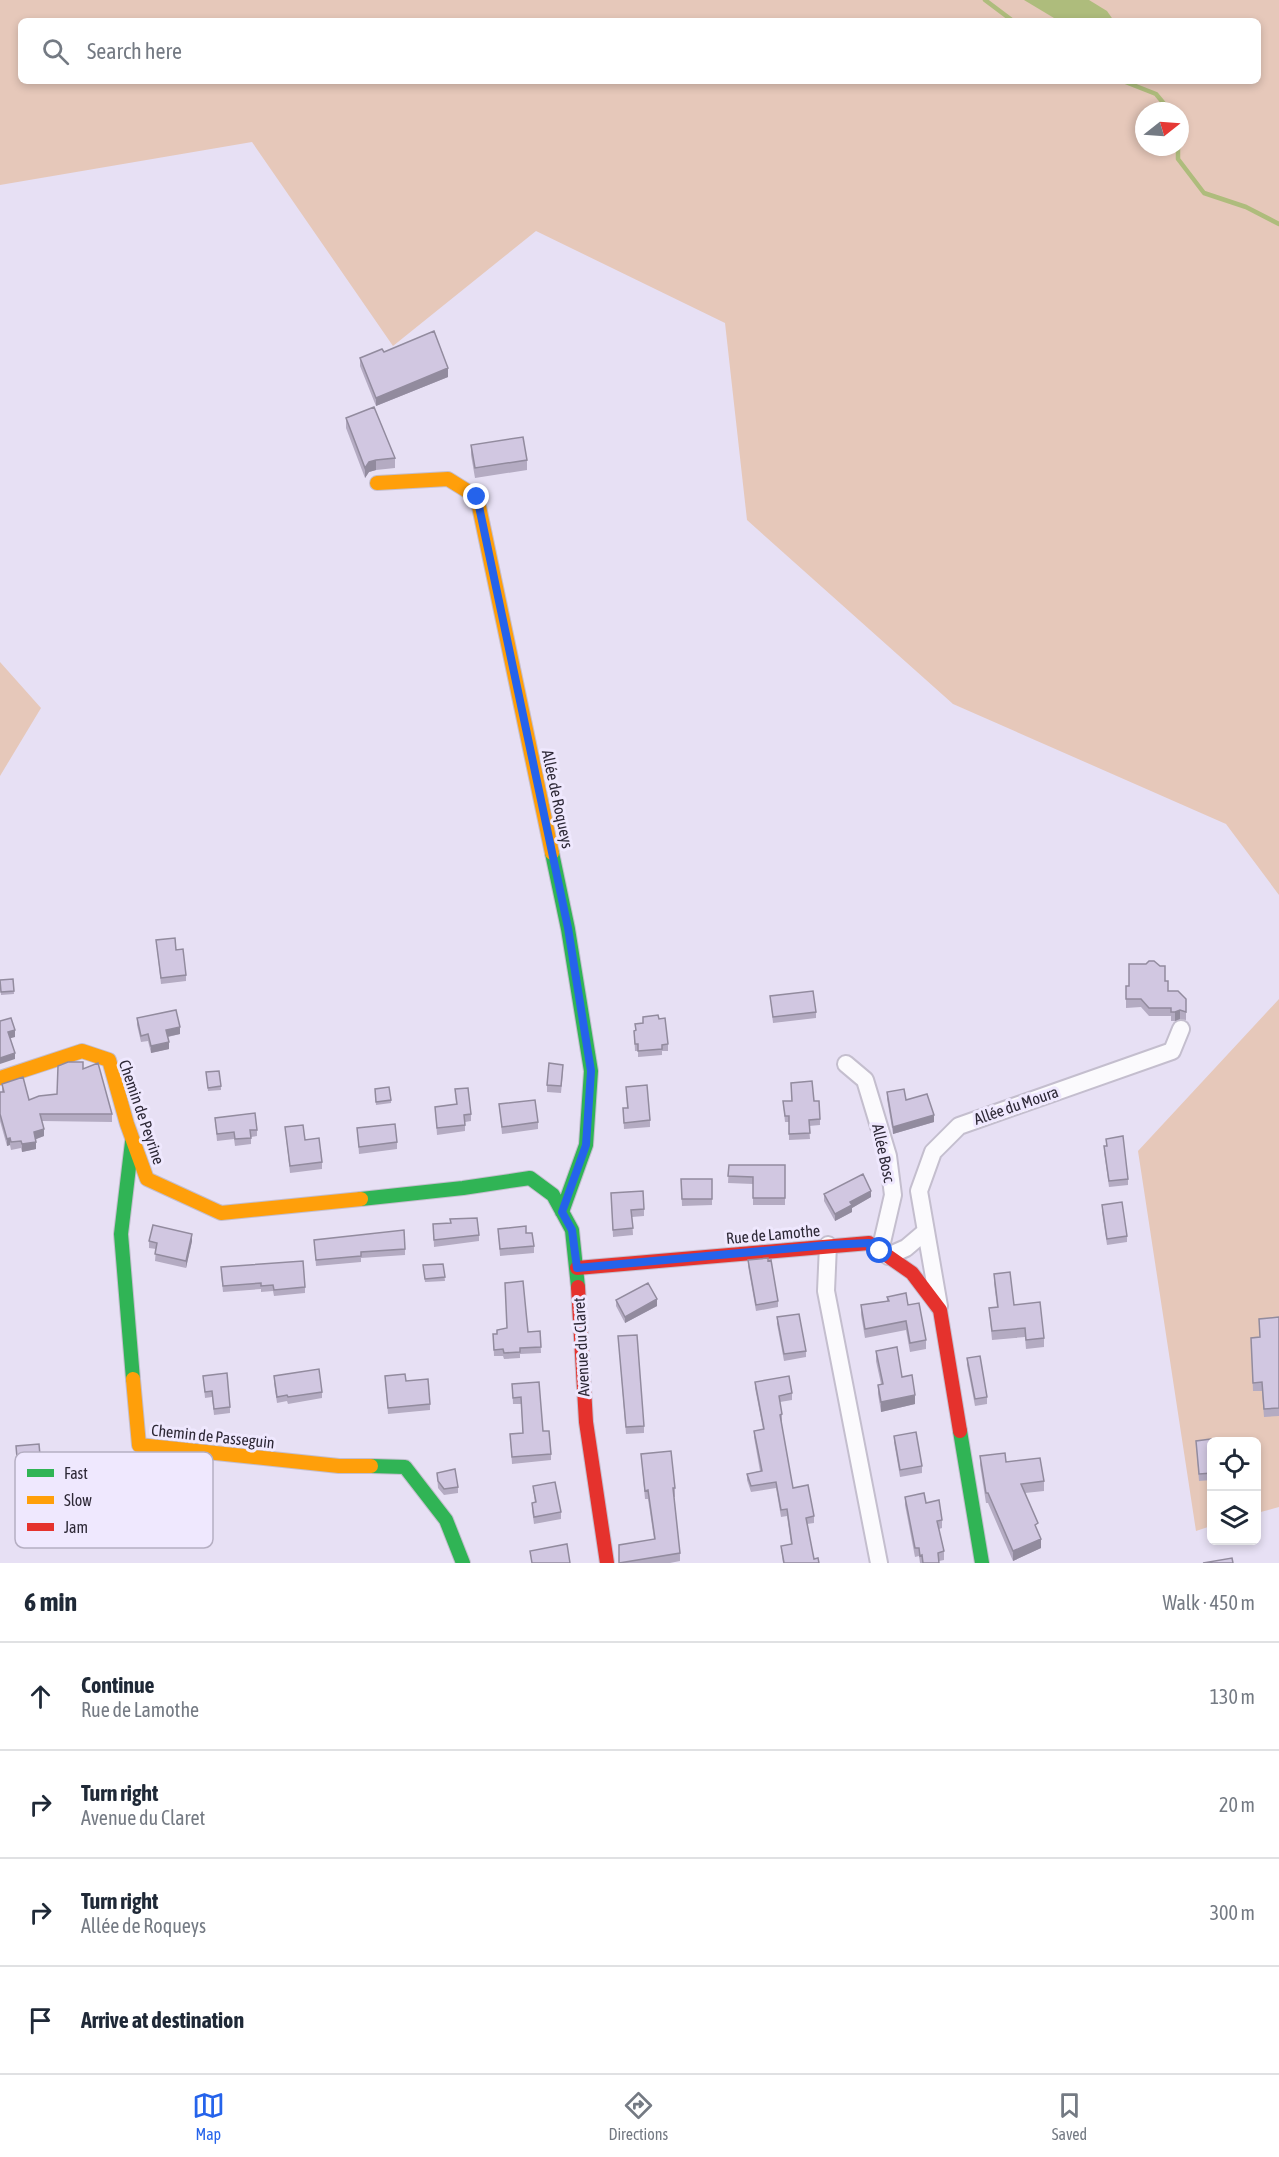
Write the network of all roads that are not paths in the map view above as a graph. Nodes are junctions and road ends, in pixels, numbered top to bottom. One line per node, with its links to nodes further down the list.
1 (377, 483): 7 (street, Allée de Roqueys)
2 (1181, 1029): 8 (street, Allée du Moura)
3 (846, 1064): 10 (street, Allée Bosc)
4 (0, 1078): 5 (street, Chemin de Peyrine)
5 (133, 1139): 6 (street, Chemin de Peyrine); 13 (street, Chemin de Passeguin)
6 (463, 1188): 7 (street, Avenue du Claret)
7 (562, 1212): 11 (street, Avenue du Claret)
8 (926, 1231): 10 (street); 12 (street, Allée du Moura)
9 (828, 1245): 10 (street, Rue de Lamothe); 11 (street, Rue de Lamothe); 17 (street)
10 (884, 1254): 12 (street, Rue de Lamothe)
11 (577, 1268): 16 (street, Avenue du Claret)
12 (940, 1310): 18 (street, Rue de Lamothe)
13 (205, 1452)
14 (213, 1453): 15 (street, Chemin de Passeguin)
15 (463, 1563)
16 (607, 1563)
17 (879, 1563)
18 (982, 1563)

